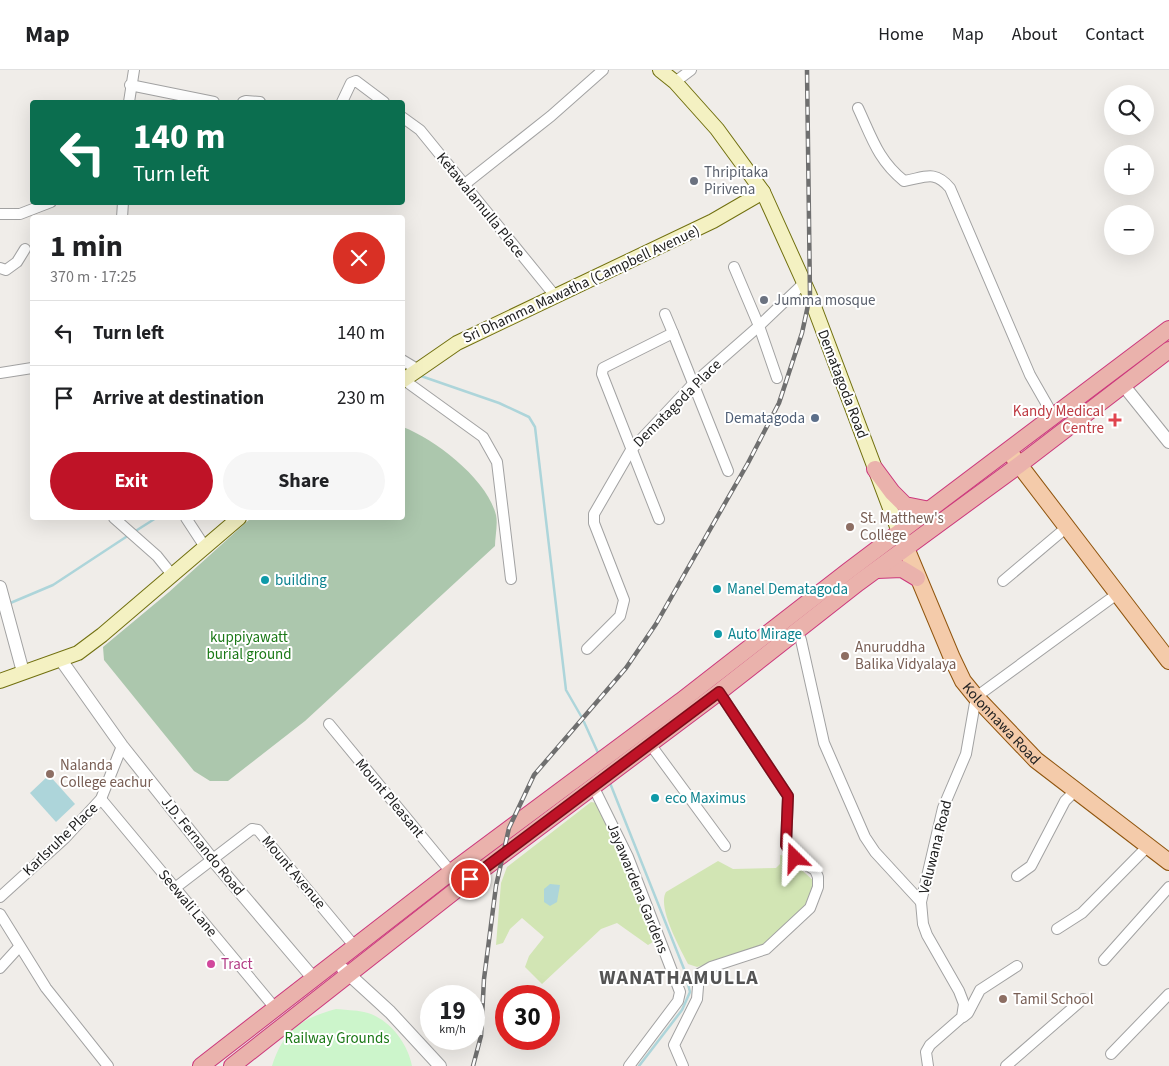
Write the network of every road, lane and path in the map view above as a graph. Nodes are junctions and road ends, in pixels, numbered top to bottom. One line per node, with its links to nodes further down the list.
1 (134, 70): 6 (street)
2 (603, 70): 13 (street)
3 (660, 70): 5 (main road, Dematagoda Road)
4 (691, 70): 5 (street)
5 (675, 82): 14 (main road, Dematagoda Road)
6 (130, 85): 7 (street); 8 (street)
7 (129, 100)
8 (204, 100)
9 (343, 100): 10 (street)
10 (381, 100)
11 (858, 108): 33 (street)
12 (405, 119): 13 (street, Ketawalamulla Place)
13 (466, 184): 21 (street, Ketawalamulla Place)
14 (763, 192): 20 (main road, Dematagoda Road); 21 (main road, Sri Dhamma Mawatha (Campbell Avenue))
15 (43, 205): 16 (street)
16 (0, 214)
17 (25, 248): 19 (street)
18 (734, 267): 23 (street)
19 (0, 268)
20 (804, 283): 23 (street, Dematagoda Place); 38 (main road, Dematagoda Road)
21 (556, 297): 29 (main road, Sri Dhamma Mawatha (Campbell Avenue))
22 (665, 314): 25 (street)
23 (760, 326): 30 (street); 31 (street, Dematagoda Place)
24 (1169, 329): 33 (highway)
25 (673, 333): 31 (street); 35 (street)
26 (1169, 350): 32 (highway)
27 (30, 370): 28 (street)
28 (0, 373)
29 (410, 375): 52 (street)
30 (777, 378)
31 (694, 383): 35 (street, Dematagoda Place); 39 (street)
32 (1124, 386): 34 (street); 37 (highway)
33 (1054, 417): 36 (highway)
34 (1169, 442)
35 (631, 450): 41 (street); 57 (street, Dematagoda Place)
36 (1008, 451): 37 (main road); 40 (highway)
37 (1019, 465): 45 (main road); 48 (highway)
38 (875, 469): 40 (highway); 46 (main road, Dematagoda Road)
39 (728, 471)
40 (930, 510): 46 (highway)
41 (660, 519)
42 (116, 520): 50 (street)
43 (187, 520): 47 (street)
44 (237, 520): 47 (main road)
45 (1067, 527): 53 (street); 55 (main road)
46 (900, 532): 48 (main road, Kolonnawa Road); 74 (highway)
47 (205, 547): 50 (main road)
48 (906, 549): 49 (highway); 51 (main road, Kolonnawa Road)
49 (876, 570): 51 (highway); 56 (highway)
50 (172, 576): 58 (main road)
51 (917, 578): 63 (main road, Kolonnawa Road)
52 (511, 579)
53 (1003, 581)
54 (0, 588): 60 (street)
55 (1117, 594): 59 (main road); 63 (street)
56 (797, 630): 62 (highway); 79 (street)
57 (587, 649)
58 (61, 660): 60 (main road); 66 (street, J.D. Fernando Road)
59 (1169, 661)
60 (23, 672): 61 (main road)
61 (0, 681)
62 (719, 692): 65 (highway); 100 (street)
63 (976, 697): 68 (main road, Kolonnawa Road); 79 (street, Veluwana Road)
64 (329, 724): 74 (street, Mount Pleasant)
65 (650, 744): 67 (highway); 70 (street)
66 (122, 746): 69 (street, Karlsruhe Place); 72 (street, J.D. Fernando Road)
67 (602, 779): 88 (highway); 99 (street, Jayawardena Gardens)
68 (1074, 792): 71 (main road, Kolonnawa Road); 75 (street)
69 (101, 799): 77 (street, Seewali Lane); 78 (street, Karlsruhe Place)
70 (725, 846)
71 (1148, 846): 73 (main road, Kolonnawa Road); 81 (street)
72 (212, 860): 77 (street, Mount Avenue); 83 (street, Mount Avenue); 89 (street, J.D. Fernando Road)
73 (1169, 862)
74 (451, 872): 83 (highway)
75 (1017, 876)
76 (1169, 887): 84 (street)
77 (175, 888): 92 (street, Seewali Lane)
78 (0, 897)
79 (921, 902): 93 (street, Veluwana Road)
80 (0, 914): 82 (street)
81 (1057, 930)
82 (19, 947): 87 (street); 95 (street)
83 (356, 948): 85 (highway)
84 (1104, 960)
85 (335, 963): 88 (street); 89 (highway)
86 (1017, 966): 93 (street)
87 (0, 968)
88 (349, 974): 97 (highway); 98 (street)
89 (314, 979): 92 (highway)
90 (1169, 994): 94 (street)
91 (1083, 999): 102 (street)
92 (275, 1008): 96 (highway)
93 (962, 1017): 101 (street)
94 (1111, 1054)
95 (108, 1066)
96 (201, 1066)
97 (232, 1066)
98 (440, 1066)
99 (629, 1066)
100 (683, 1066)
101 (928, 1066)
102 (1006, 1066)

